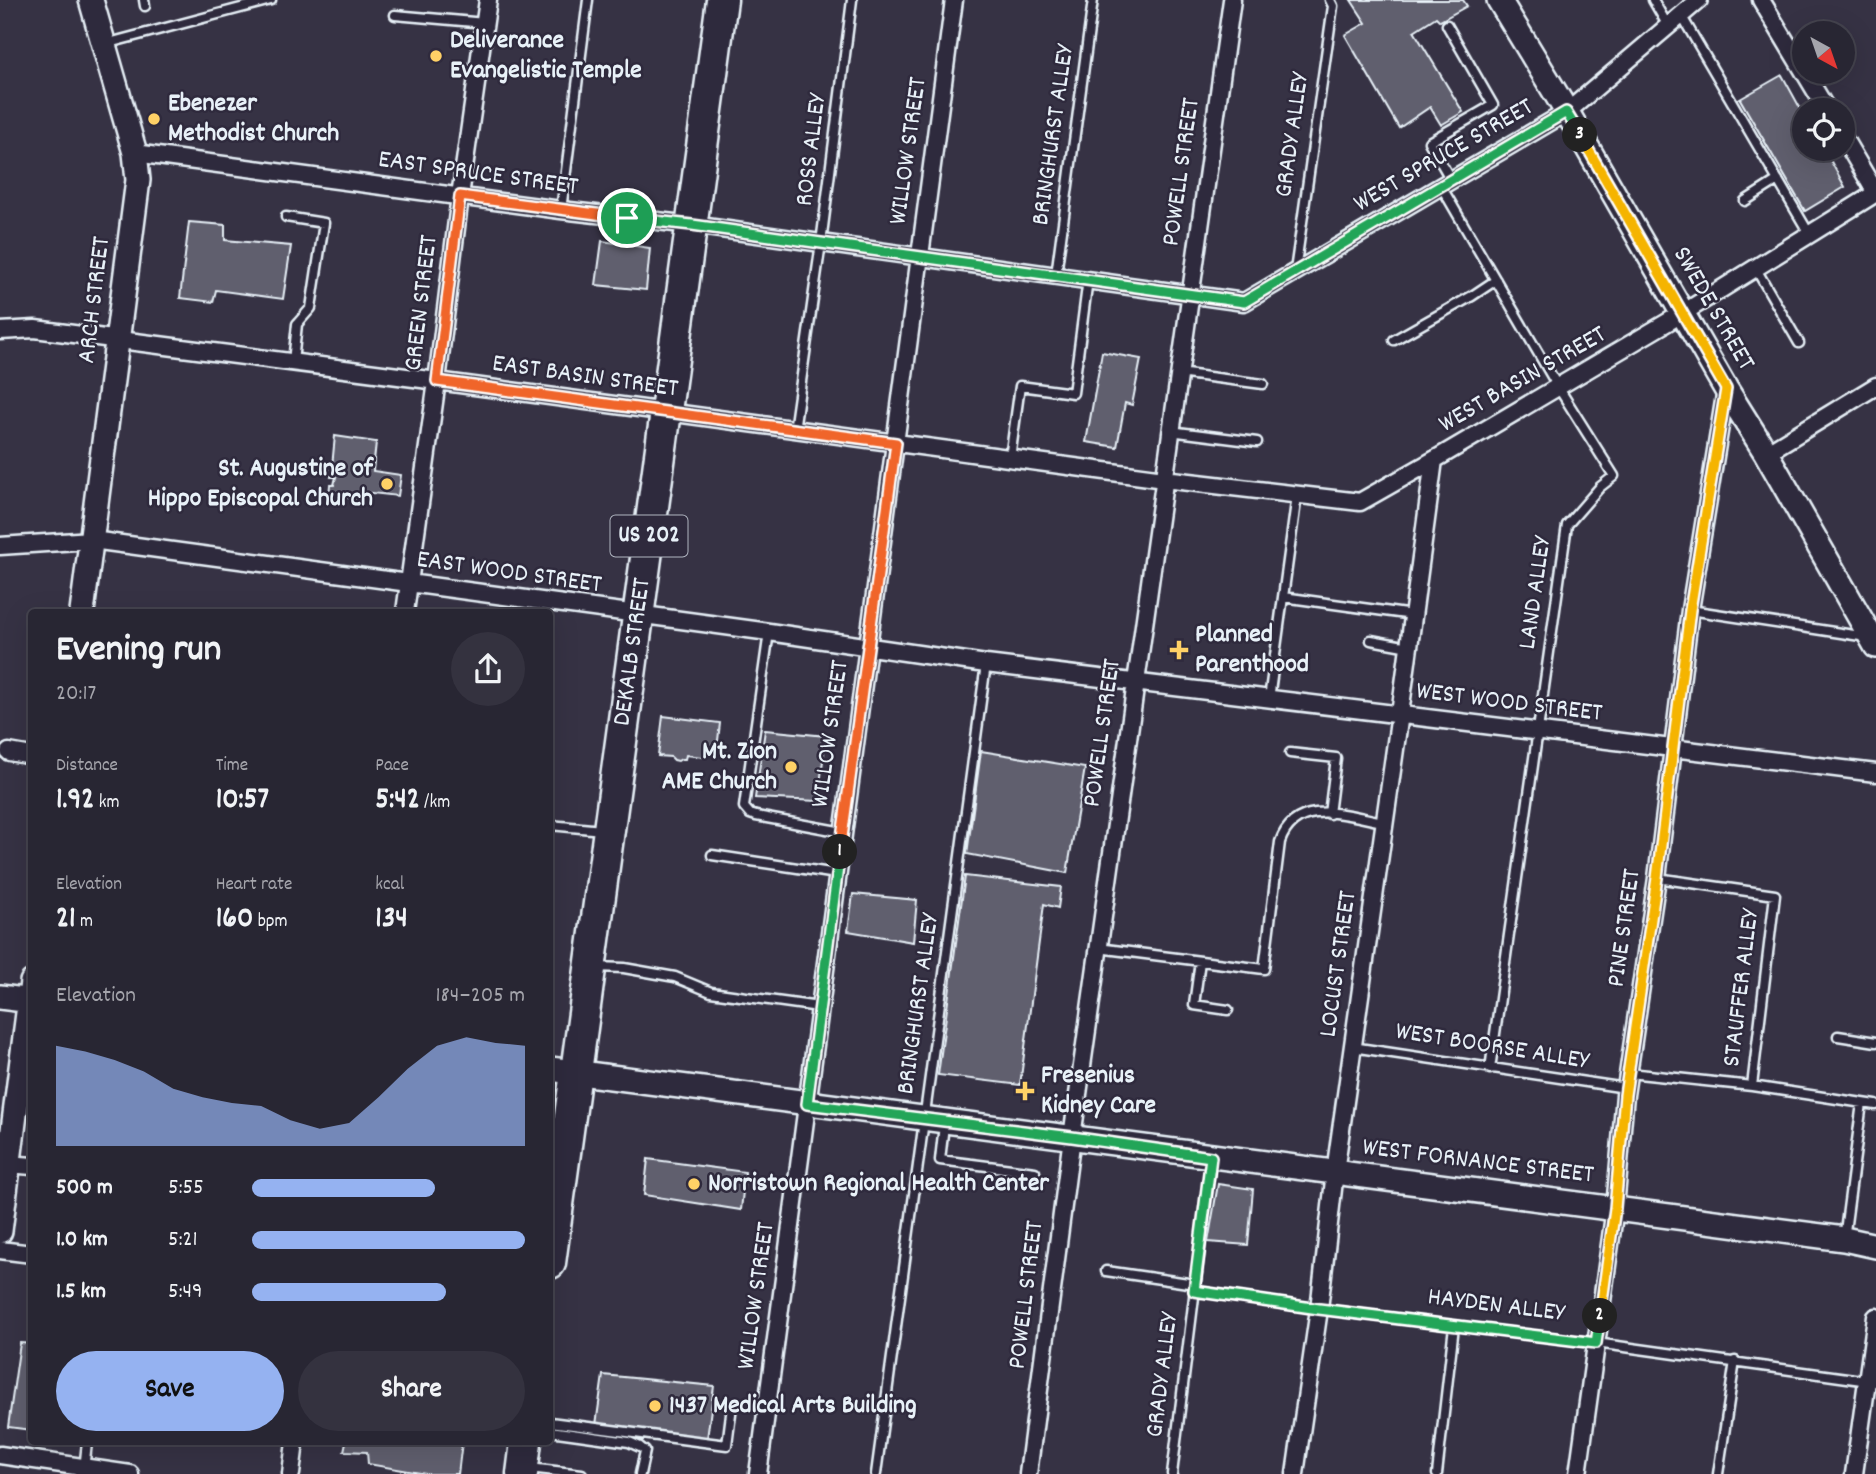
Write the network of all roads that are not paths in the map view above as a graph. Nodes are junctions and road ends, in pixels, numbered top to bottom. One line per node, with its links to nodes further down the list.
1 (91, 0): 19 (street, ARCH STREET)
2 (271, 0): 19 (lane)
3 (488, 0): 17 (street, GREEN STREET)
4 (588, 0): 29 (lane)
5 (722, 0): 31 (highway, DEKALB STREET / US 202)
6 (852, 0): 33 (lane, ROSS ALLEY)
7 (954, 0): 34 (street, WILLOW STREET)
8 (1093, 0): 37 (lane, BRINGHURST ALLEY)
9 (1231, 0): 40 (street, POWELL STREET)
10 (1499, 0): 21 (street, SWEDE STREET)
11 (1653, 0): 16 (lane)
12 (1699, 0): 16 (street, WEST SPRUCE STREET)
13 (1762, 0): 20 (street)
14 (1331, 3): 36 (lane, GRADY ALLEY)
15 (395, 15): 17 (lane)
16 (1675, 21): 21 (street, WEST SPRUCE STREET); 24 (lane)
17 (485, 23): 27 (street, GREEN STREET)
18 (1447, 25): 25 (lane, LAND ALLEY)
19 (103, 44): 22 (street, ARCH STREET)
20 (1820, 98)
21 (1566, 112): 25 (street, WEST SPRUCE STREET); 41 (street, SWEDE STREET)
22 (135, 153): 27 (street, EAST SPRUCE STREET); 43 (street, ARCH STREET)
23 (1855, 157): 26 (street)
24 (1778, 180): 28 (lane); 32 (lane)
25 (1446, 183): 36 (street, WEST SPRUCE STREET); 39 (lane, LAND ALLEY)
26 (1876, 192): 32 (street, WEST BASIN STREET)
27 (460, 196): 29 (street, EAST SPRUCE STREET); 48 (street, GREEN STREET)
28 (1745, 201)
29 (561, 210): 31 (street, EAST SPRUCE STREET)
30 (286, 218): 46 (lane)
31 (692, 225): 33 (street, EAST SPRUCE STREET); 53 (highway, DEKALB STREET / US 202)
32 (1810, 235): 35 (street, WEST BASIN STREET)
33 (821, 243): 34 (street, EAST SPRUCE STREET); 54 (lane, ROSS ALLEY)
34 (919, 257): 37 (street, EAST SPRUCE STREET); 57 (street, WILLOW STREET)
35 (1756, 269): 41 (street, WEST BASIN STREET); 45 (lane)
36 (1295, 271): 40 (street, WEST SPRUCE STREET)
37 (1056, 275): 38 (street, EAST SPRUCE STREET)
38 (1088, 279): 40 (street, EAST SPRUCE STREET); 59 (lane)
39 (1496, 280): 44 (lane); 51 (lane, LAND ALLEY)
40 (1189, 294): 47 (street, POWELL STREET)
41 (1683, 313): 51 (street, WEST BASIN STREET); 52 (street, SWEDE STREET)
42 (0, 331): 43 (street, EAST BASIN STREET)
43 (118, 339): 46 (street, EAST BASIN STREET); 63 (street, ARCH STREET)
44 (1394, 340)
45 (1799, 342)
46 (293, 362): 48 (street, EAST BASIN STREET)
47 (1178, 373): 49 (lane); 55 (street, POWELL STREET)
48 (437, 381): 53 (street, EAST BASIN STREET); 65 (street, GREEN STREET)
49 (1263, 384)
50 (1876, 386): 58 (street)
51 (1558, 387): 60 (street, WEST BASIN STREET); 81 (lane, LAND ALLEY)
52 (1726, 389): 58 (street, SWEDE STREET); 69 (street, PINE STREET)
53 (666, 413): 54 (street, EAST BASIN STREET); 70 (highway, DEKALB STREET / US 202)
54 (794, 430): 57 (street, EAST BASIN STREET)
55 (1170, 431): 56 (lane); 61 (street, POWELL STREET)
56 (1257, 442)
57 (896, 443): 59 (street, EAST BASIN STREET); 75 (street, WILLOW STREET)
58 (1766, 453): 74 (street, SWEDE STREET)
59 (1010, 458): 61 (street, EAST BASIN STREET)
60 (1433, 460): 62 (street, WEST BASIN STREET); 71 (street, LOCUST STREET)
61 (1164, 479): 62 (street, WEST BASIN STREET); 78 (street, POWELL STREET)
62 (1297, 495): 66 (lane)
63 (92, 540): 64 (street, EAST WOOD STREET); 65 (street, EAST WOOD STREET); 67 (street, ARCH STREET)
64 (0, 546)
65 (409, 584): 68 (street, GREEN STREET); 70 (street, EAST WOOD STREET)
66 (1283, 597): 71 (lane); 79 (lane)
67 (82, 609)
68 (405, 609)
69 (1690, 610): 74 (lane); 82 (street, PINE STREET)
70 (639, 615): 72 (street, EAST WOOD STREET); 90 (highway, DEKALB STREET / US 202)
71 (1413, 615): 76 (street, LOCUST STREET)
72 (769, 632): 75 (street, EAST WOOD STREET); 91 (lane)
73 (1371, 640): 76 (lane)
74 (1873, 642)
75 (867, 646): 77 (street, EAST WOOD STREET); 91 (street, WILLOW STREET)
76 (1409, 647): 80 (street, LOCUST STREET)
77 (986, 664): 78 (street, EAST WOOD STREET); 113 (lane, BRINGHURST ALLEY)
78 (1135, 681): 79 (street, WEST WOOD STREET); 95 (street, POWELL STREET)
79 (1269, 699): 80 (street, WEST WOOD STREET)
80 (1400, 714): 81 (street, WEST WOOD STREET); 88 (street, LOCUST STREET)
81 (1538, 731): 82 (street, WEST WOOD STREET); 106 (lane, LAND ALLEY)
82 (1674, 747): 86 (street, WEST WOOD STREET); 94 (street, PINE STREET)
83 (9, 752): 85 (street)
84 (1290, 753): 87 (lane)
85 (28, 755)
86 (1876, 772)
87 (1329, 814): 88 (lane); 96 (lane)
88 (1384, 822): 105 (street, LOCUST STREET)
89 (553, 825): 90 (lane)
90 (608, 831): 97 (highway, DEKALB STREET / US 202)
91 (843, 832): 93 (street, WILLOW STREET)
92 (712, 855): 93 (lane)
93 (837, 874): 100 (street, WILLOW STREET)
94 (1657, 878): 108 (street, PINE STREET); 109 (lane, STAUFFER ALLEY)
95 (1098, 948): 96 (lane); 114 (street, POWELL STREET)
96 (1200, 961): 101 (lane)
97 (589, 967): 100 (lane); 107 (highway, DEKALB STREET / US 202)
98 (28, 995): 99 (street)
99 (0, 997)
100 (819, 1007): 111 (street, WILLOW STREET)
101 (1228, 1010)
102 (1838, 1036): 104 (lane)
103 (28, 1041): 116 (street)
104 (1876, 1042)
105 (1352, 1047): 106 (lane, WEST BOORSE ALLEY); 118 (street, LOCUST STREET)
106 (1490, 1069): 108 (lane, WEST BOORSE ALLEY)
107 (562, 1071): 111 (street, WEST FORNANCE STREET); 117 (highway, DEKALB STREET / US 202)
108 (1628, 1081): 109 (lane, WEST BOORSE ALLEY); 120 (street, PINE STREET)
109 (1752, 1086): 110 (lane, WEST BOORSE ALLEY)
110 (1862, 1103): 112 (lane, WEST BOORSE ALLEY); 123 (lane)
111 (807, 1104): 113 (street, WEST FORNANCE STREET); 147 (street, WILLOW STREET)
112 (1876, 1105)
113 (934, 1120): 114 (street, WEST FORNANCE STREET); 119 (lane); 148 (lane, BRINGHURST ALLEY)
114 (1072, 1137): 115 (street, WEST FORNANCE STREET); 149 (street, POWELL STREET)
115 (1211, 1157): 118 (street, WEST FORNANCE STREET); 128 (lane, GRADY ALLEY)
116 (20, 1165): 122 (street)
117 (556, 1167): 121 (highway, DEKALB STREET / US 202)
118 (1335, 1171): 120 (street, WEST FORNANCE STREET); 129 (street, LOCUST STREET)
119 (1035, 1172)
120 (1615, 1208): 123 (street, WEST FORNANCE STREET); 132 (street, PINE STREET)
121 (553, 1215)
122 (0, 1231)
123 (1844, 1239): 124 (street, WEST FORNANCE STREET)
124 (1876, 1246)
125 (0, 1250): 126 (street)
126 (28, 1254)
127 (1106, 1271): 128 (lane, HAYDEN ALLEY)
128 (1194, 1288): 129 (lane, HAYDEN ALLEY); 150 (lane, GRADY ALLEY)
129 (1319, 1309): 131 (lane, HAYDEN ALLEY); 151 (street, LOCUST STREET)
130 (1876, 1317): 134 (street)
131 (1454, 1326): 132 (lane, HAYDEN ALLEY); 152 (lane)
132 (1596, 1343): 133 (lane, HAYDEN ALLEY); 153 (street, PINE STREET)
133 (1735, 1361): 134 (lane, HAYDEN ALLEY); 154 (lane)
134 (1872, 1381): 155 (street)
135 (732, 1406): 136 (lane)
136 (553, 1422)
137 (553, 1432): 146 (lane)
138 (87, 1445): 142 (lane)
139 (295, 1445): 144 (street)
140 (0, 1455): 142 (street)
141 (524, 1461): 145 (lane)
142 (84, 1471): 143 (street)
143 (130, 1474)
144 (291, 1474)
145 (582, 1474)
146 (640, 1474)
147 (758, 1474)
148 (876, 1474)
149 (1028, 1474)
150 (1172, 1474)
151 (1295, 1474)
152 (1437, 1474)
153 (1578, 1474)
154 (1718, 1474)
155 (1854, 1474)

